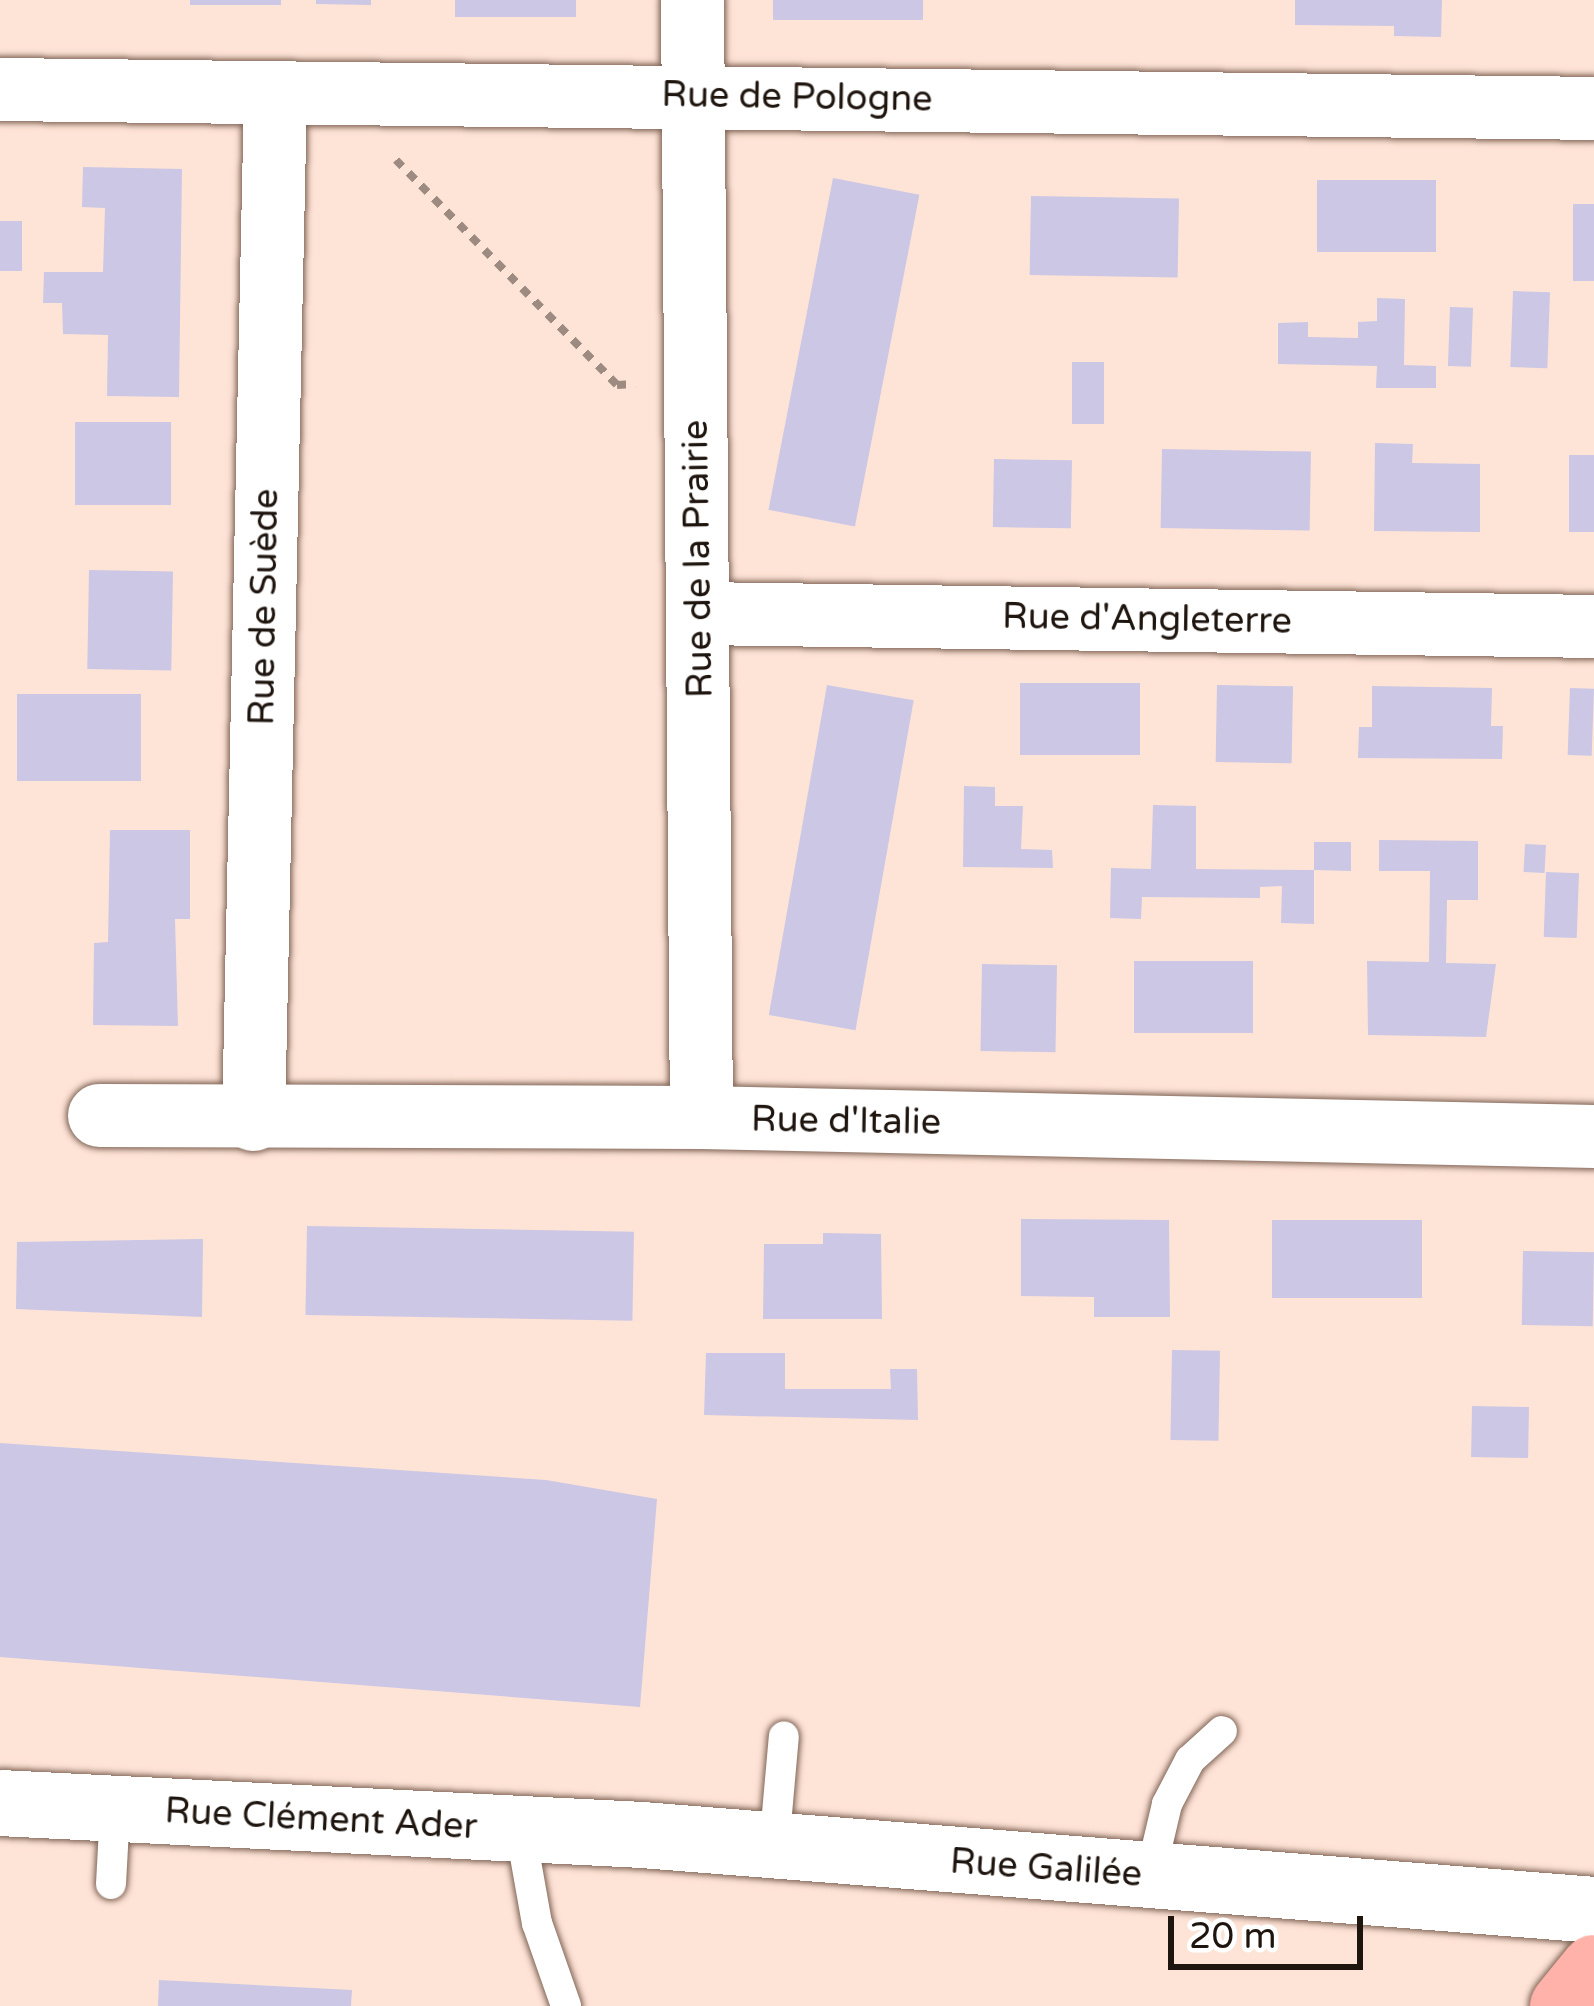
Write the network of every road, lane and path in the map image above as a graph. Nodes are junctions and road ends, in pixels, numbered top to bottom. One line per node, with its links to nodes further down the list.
1 (692, 0): 4 (street, Rue de la Prairie)
2 (0, 89): 3 (street, Rue de Pologne)
3 (303, 94): 4 (street, Rue de Pologne); 6 (path); 11 (street, Rue de Suède)
4 (693, 95): 5 (street, Rue de Pologne); 6 (street, Rue de la Prairie)
5 (1594, 108)
6 (696, 387): 7 (street, Rue de la Prairie)
7 (699, 613): 8 (street, Rue d'Angleterre); 10 (street, Rue de la Prairie)
8 (1594, 626)
9 (99, 1115): 11 (street, Rue d'Italie)
10 (701, 1117): 11 (street, Rue d'Italie); 12 (street, Rue d'Italie)
11 (253, 1119)
12 (1594, 1136)
13 (1222, 1730): 20 (lane)
14 (784, 1736): 19 (lane)
15 (0, 1804): 16 (street, Rue Clément Ader)
16 (115, 1809): 17 (street, Rue Clément Ader); 21 (lane)
17 (520, 1828): 18 (street, Rue Clément Ader); 24 (lane)
18 (642, 1835): 19 (street, Rue Galilée)
19 (774, 1846): 20 (street, Rue Galilée)
20 (1150, 1876): 22 (street, Rue Galilée)
21 (111, 1884)
22 (1594, 1910)
23 (1594, 1968): 25 (highway)
24 (566, 2006)
25 (1564, 2006)

